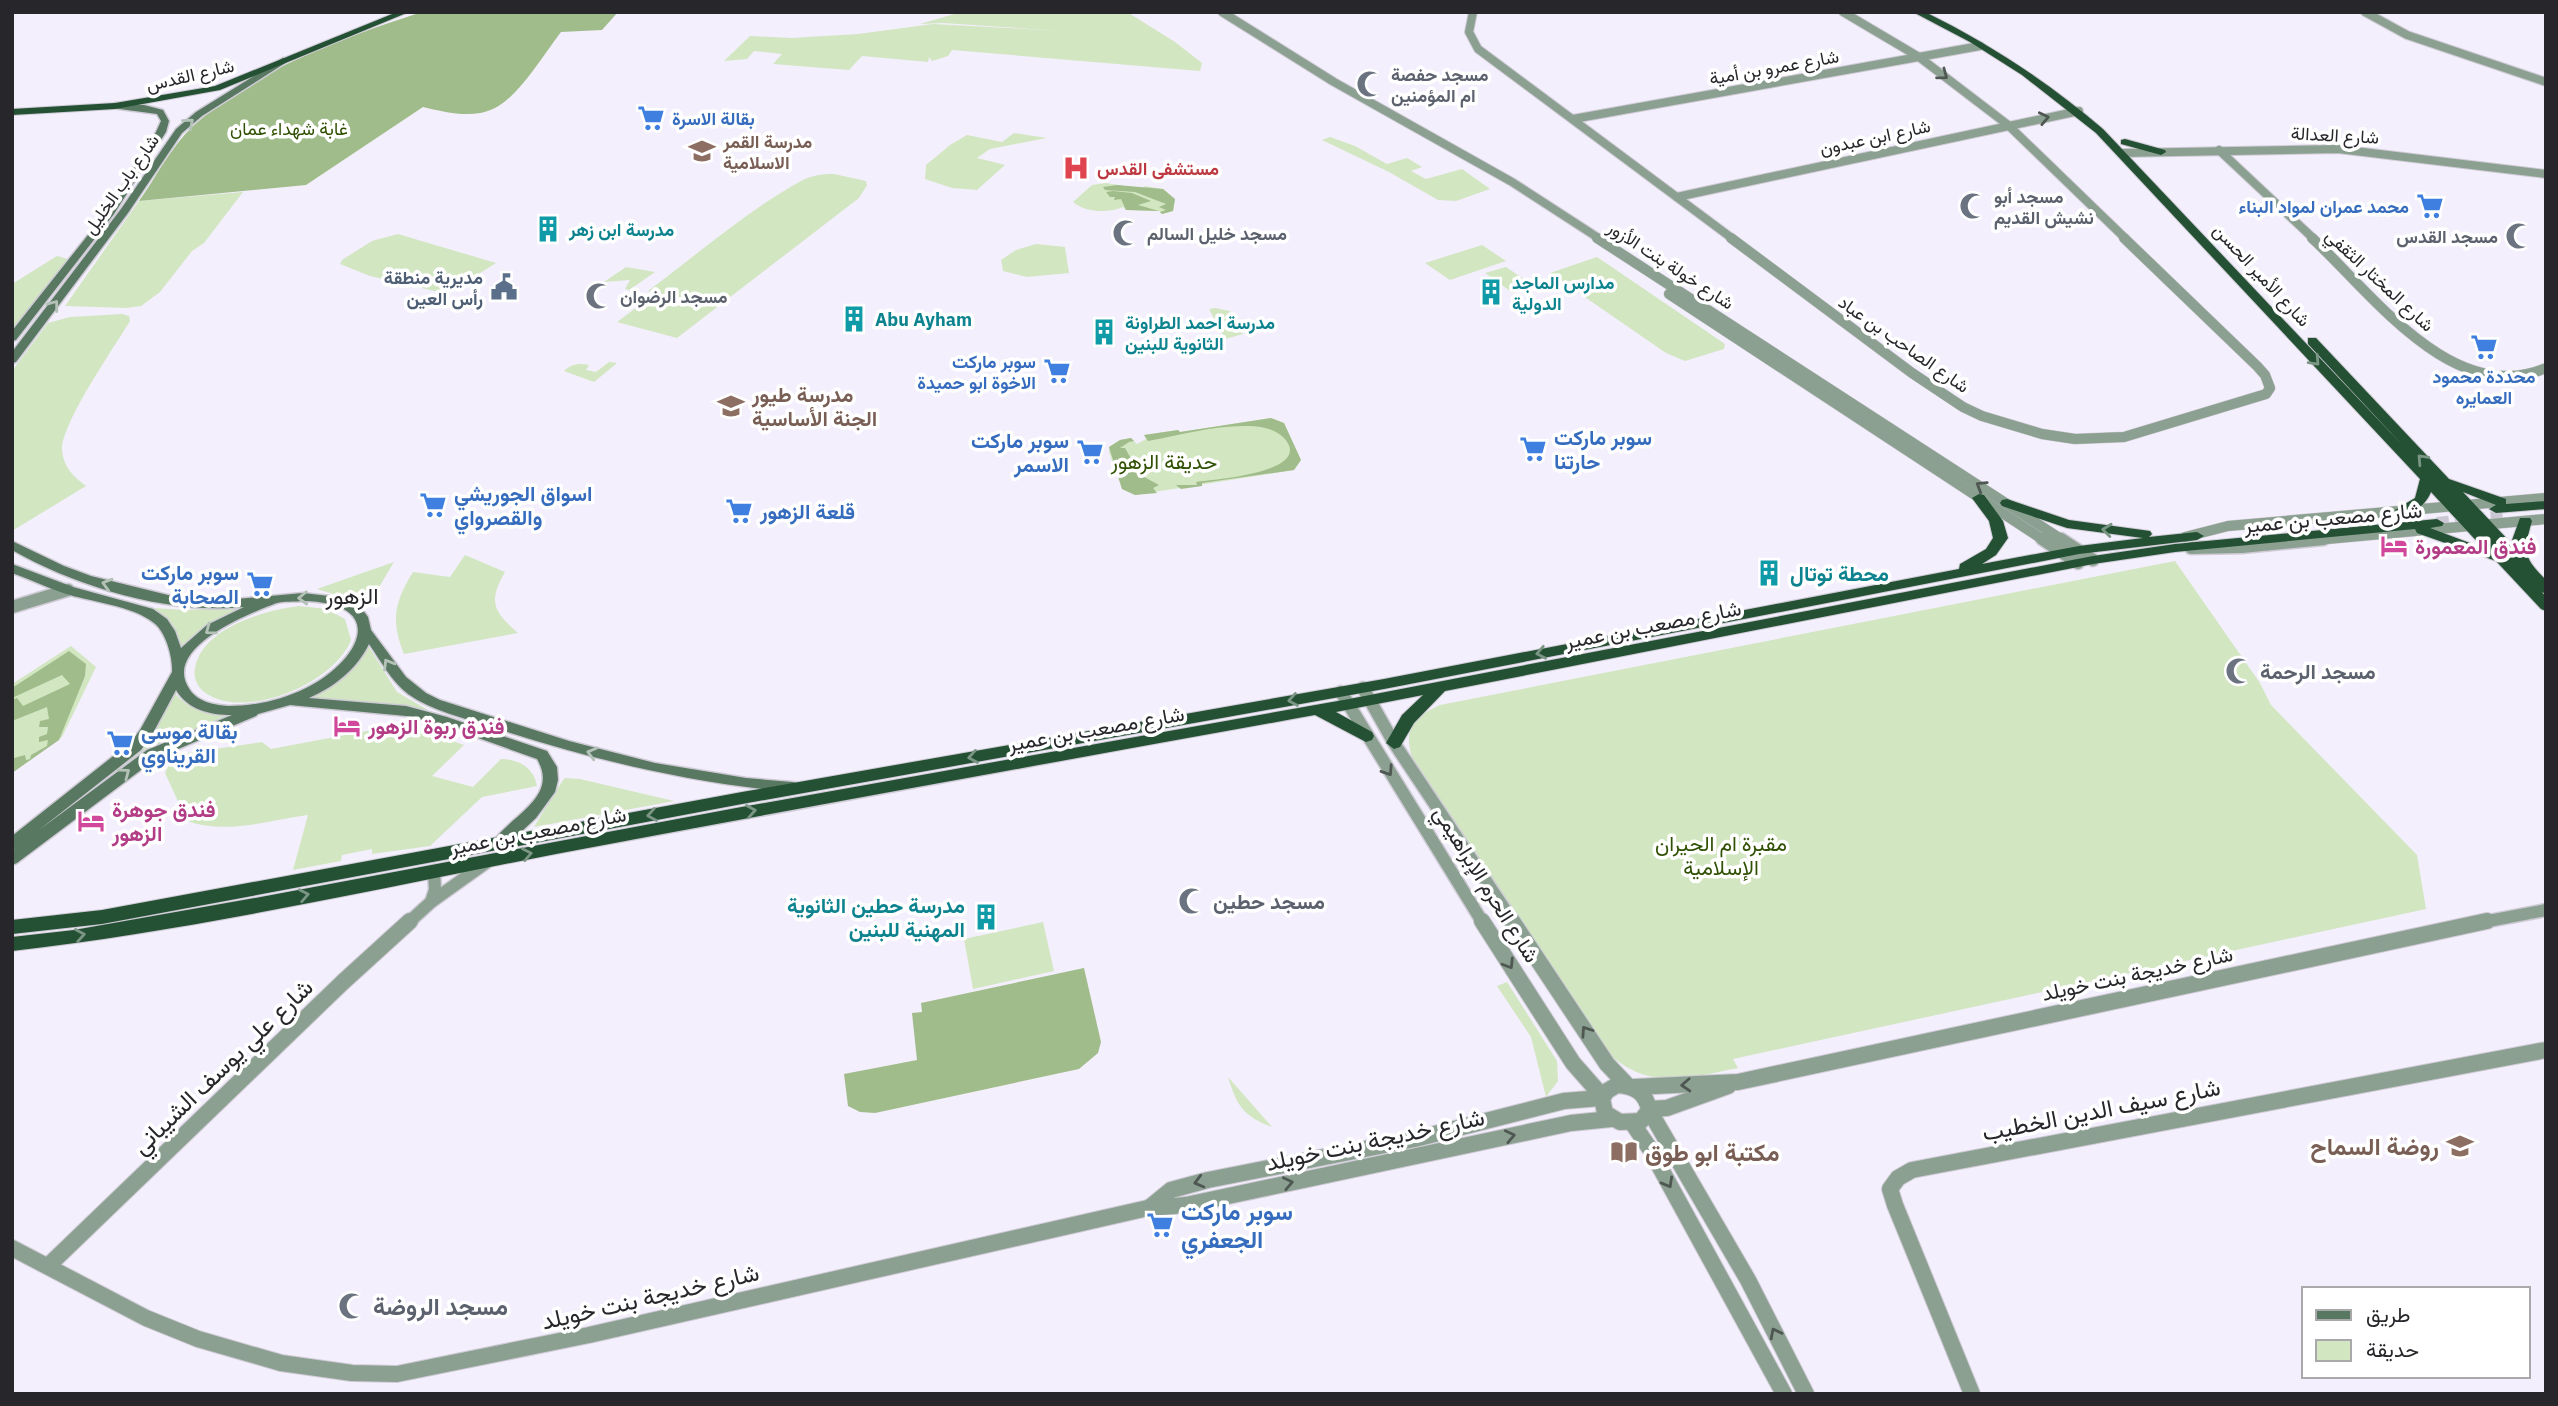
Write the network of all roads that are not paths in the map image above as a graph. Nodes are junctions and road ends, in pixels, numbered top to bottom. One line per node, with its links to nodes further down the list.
1 (388, 12): 15 (highway, شارع القدس)
2 (405, 12): 12 (highway, شارع القدس)
3 (1210, 12): 19 (street, شارع خولة بنت الأزور)
4 (1222, 12): 19 (street, شارع خولة بنت الأزور)
5 (1473, 12): 18 (street, شارع الصاحب بن عباد)
6 (1843, 12): 11 (street, شارع الصاحب بن عباد)
7 (1917, 12): 10 (highway, شارع الأمير الحسن)
8 (1926, 12): 21 (highway, شارع الأمير الحسن)
9 (2367, 12): 13 (street)
10 (1980, 46): 11 (street, شارع عمرو بن أمية); 16 (highway, شارع الأمير الحسن)
11 (1919, 57): 18 (street, شارع عمرو بن أمية); 20 (street, شارع الصاحب بن عباد, one-way to 20)
12 (286, 60): 14 (highway, شارع القدس); 29 (main road, شارع باب الخليل, one-way to 12)
13 (2546, 81)
14 (115, 106): 17 (highway, شارع القدس); 28 (main road, شارع باب الخليل)
15 (12, 107)
16 (2079, 111): 20 (street, شارع ابن عبدون, one-way to 16); 21 (highway, شارع الأمير الحسن)
17 (12, 113)
18 (1573, 119): 26 (street, شارع الصاحب بن عباد)
19 (1396, 121): 27 (street, شارع خولة بنت الأزور)
20 (2008, 125): 26 (street, شارع ابن عبدون); 26 (street, شارع الصاحب بن عباد)
21 (2123, 148): 23 (highway); 24 (highway, شارع الأمير الحسن); 32 (highway, شارع الأمير الحسن, one-way to 32)
22 (2219, 150): 23 (street, شارع العدالة); 25 (street, شارع العدالة); 30 (street, شارع المختار الثقفي)
23 (2161, 152): 24 (highway)
24 (2139, 158): 31 (highway, شارع الأمير الحسن, one-way to 24)
25 (2546, 174)
26 (1678, 197)
27 (1644, 272): 33 (street, شارع خولة بنت الأزور); 35 (street, شارع خولة بنت الأزور, one-way to 27)
28 (12, 338)
29 (12, 360)
30 (2546, 368)
31 (2442, 479): 37 (highway, شارع الأمير الحسن); 39 (highway)
32 (2426, 480): 37 (highway, شارع الأمير الحسن); 38 (highway)
33 (1979, 498): 49 (street, شارع خولة بنت الأزور); 52 (highway)
34 (2546, 498): 39 (street)
35 (2007, 503): 47 (highway, one-way to 35); 49 (street, شارع خولة بنت الأزور)
36 (2546, 505): 39 (highway)
37 (2459, 506): 39 (street, شارع مصعب بن عمير); 41 (street, شارع مصعب بن عمير); 44 (highway, شارع الأمير الحسن); 45 (highway, شارع الأمير الحسن)
38 (2402, 510): 41 (street, شارع مصعب بن عمير); 47 (street, شارع مصعب بن عمير)
39 (2498, 510): 40 (highway); 43 (street); 44 (street, شارع مصعب بن عمير)
40 (2546, 512)
41 (2436, 518): 45 (street, شارع مصعب بن عمير); 46 (street, شارع مصعب بن عمير); 47 (highway, شارع مصعب بن عمير)
42 (2546, 519): 43 (street)
43 (2525, 521): 50 (highway)
44 (2484, 523): 45 (street, شارع مصعب بن عمير); 50 (highway, شارع الأمير الحسن)
45 (2468, 525): 50 (highway, شارع الأمير الحسن)
46 (2422, 530): 47 (street, شارع مصعب بن عمير); 50 (highway)
47 (2182, 540): 49 (highway, شارع مصعب بن عمير)
48 (12, 545): 55 (main road, one-way to 48)
49 (2079, 557): 52 (highway, شارع مصعب بن عمير); 60 (highway, شارع مصعب بن عمير)
50 (2513, 562): 53 (highway, شارع الأمير الحسن); 56 (highway, شارع الأمير الحسن)
51 (13, 569): 54 (main road)
52 (1938, 579): 61 (highway, شارع مصعب بن عمير, one-way to 61)
53 (2546, 589)
54 (68, 590): 57 (street); 59 (main road)
55 (271, 602): 58 (main road, شارع مصعب بن عمير, one-way to 55); 59 (main road, one-way to 59)
56 (2546, 606)
57 (12, 607)
58 (366, 632): 63 (main road); 68 (main road, شارع مصعب بن عمير, one-way to 58)
59 (179, 669): 64 (main road); 70 (main road)
60 (1441, 687): 61 (highway, شارع مصعب بن عمير); 67 (highway)
61 (1366, 694): 62 (highway, شارع مصعب بن عمير); 67 (street, شارع الحرم الإبراهيمي)
62 (1345, 698): 65 (highway, شارع مصعب بن عمير); 66 (street, شارع الحرم الإبراهيمي); 68 (highway, شارع مصعب بن عمير, one-way to 68)
63 (289, 701): 64 (main road); 69 (main road)
64 (264, 708): 71 (main road, one-way to 64)
65 (1317, 710): 66 (highway); 72 (highway, شارع مصعب بن عمير, one-way to 65)
66 (1366, 736): 81 (street, شارع الحرم الإبراهيمي, one-way to 81)
67 (1394, 743): 80 (street, شارع الحرم الإبراهيمي, one-way to 67)
68 (804, 788): 69 (highway, شارع مصعب بن عمير, one-way to 69)
69 (500, 843): 76 (highway, شارع مصعب بن عمير)
70 (12, 844)
71 (12, 859)
72 (487, 862): 73 (highway, شارع مصعب بن عمير); 74 (street, شارع علي يوسف الشيباني)
73 (434, 871): 74 (street); 77 (highway, شارع مصعب بن عمير, one-way to 73)
74 (431, 902): 87 (street, شارع علي يوسف الشيباني)
75 (2546, 910): 79 (street, شارع خديجة بنت خويلد)
76 (16, 926)
77 (12, 944)
78 (2546, 1050): 90 (street, شارع سيف الدين الخطيب)
79 (1738, 1082): 80 (street, شارع خديجة بنت خويلد, one-way to 80); 82 (street, شارع خديجة بنت خويلد)
80 (1631, 1086): 81 (street); 82 (street)
81 (1602, 1097): 83 (street); 85 (street, شارع خديجة بنت خويلد, one-way to 85)
82 (1649, 1109): 84 (street); 89 (street, one-way to 82)
83 (1611, 1119): 84 (street); 85 (street, شارع خديجة بنت خويلد, one-way to 83)
84 (1633, 1124): 88 (street, one-way to 88)
85 (1149, 1208): 87 (street, شارع خديجة بنت خويلد)
86 (12, 1248): 87 (street, شارع خديجة بنت خويلد)
87 (48, 1266)
88 (1784, 1394)
89 (1806, 1394)
90 (1972, 1394)

